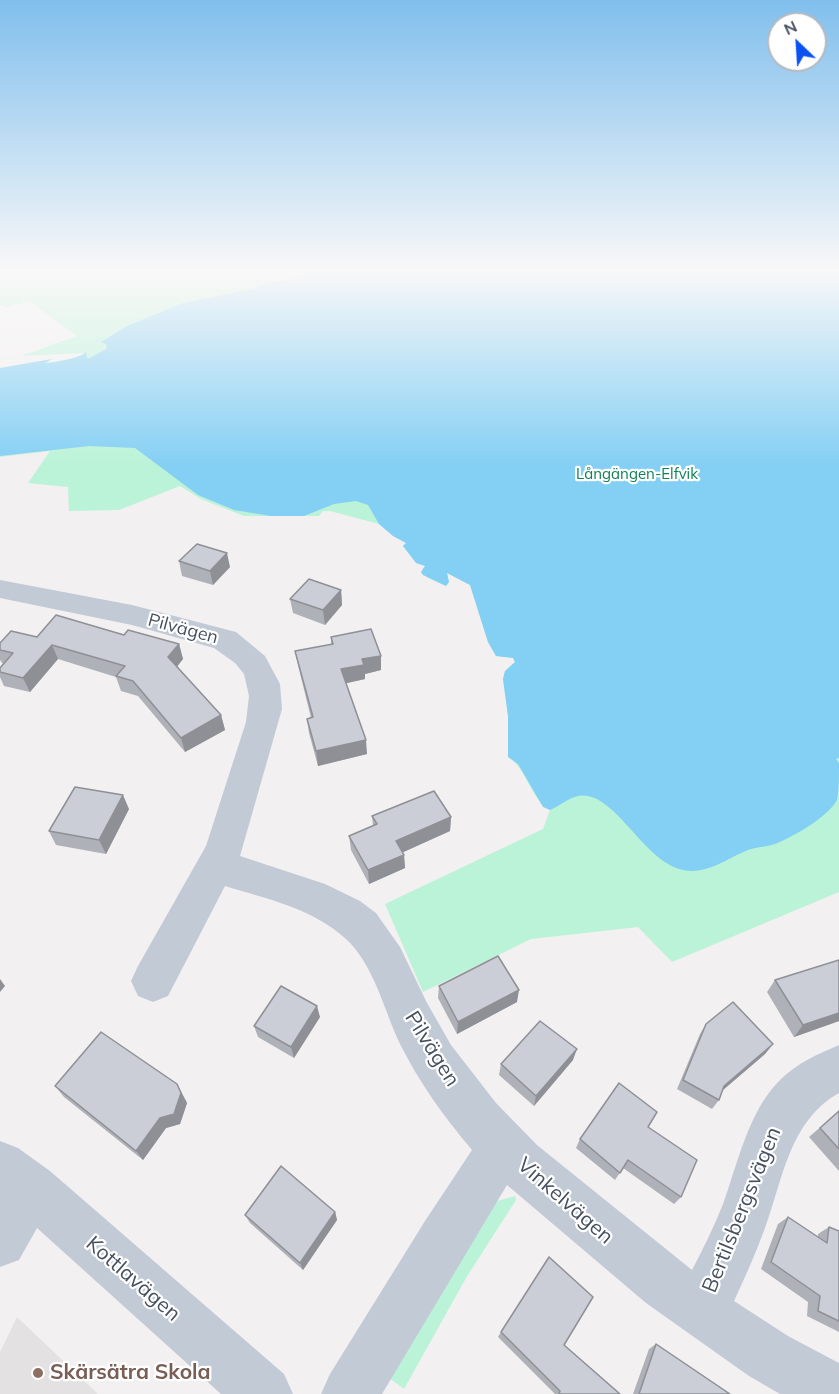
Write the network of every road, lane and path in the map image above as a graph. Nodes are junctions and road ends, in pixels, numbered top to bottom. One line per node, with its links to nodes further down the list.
1 (0, 589): 2 (street, Pilvägen)
2 (216, 866): 3 (street, Pilvägen); 5 (street, Pilvägen)
3 (153, 981)
4 (839, 1068): 8 (street, Bertilsbergsvägen)
5 (503, 1147): 8 (street, Vinkelvägen); 11 (street, Vinkelvägen)
6 (16, 1177): 7 (street); 10 (street, Kottlavägen)
7 (0, 1241)
8 (701, 1309): 9 (street, Vinkelvägen)
9 (839, 1393)
10 (264, 1394)
11 (350, 1394)

